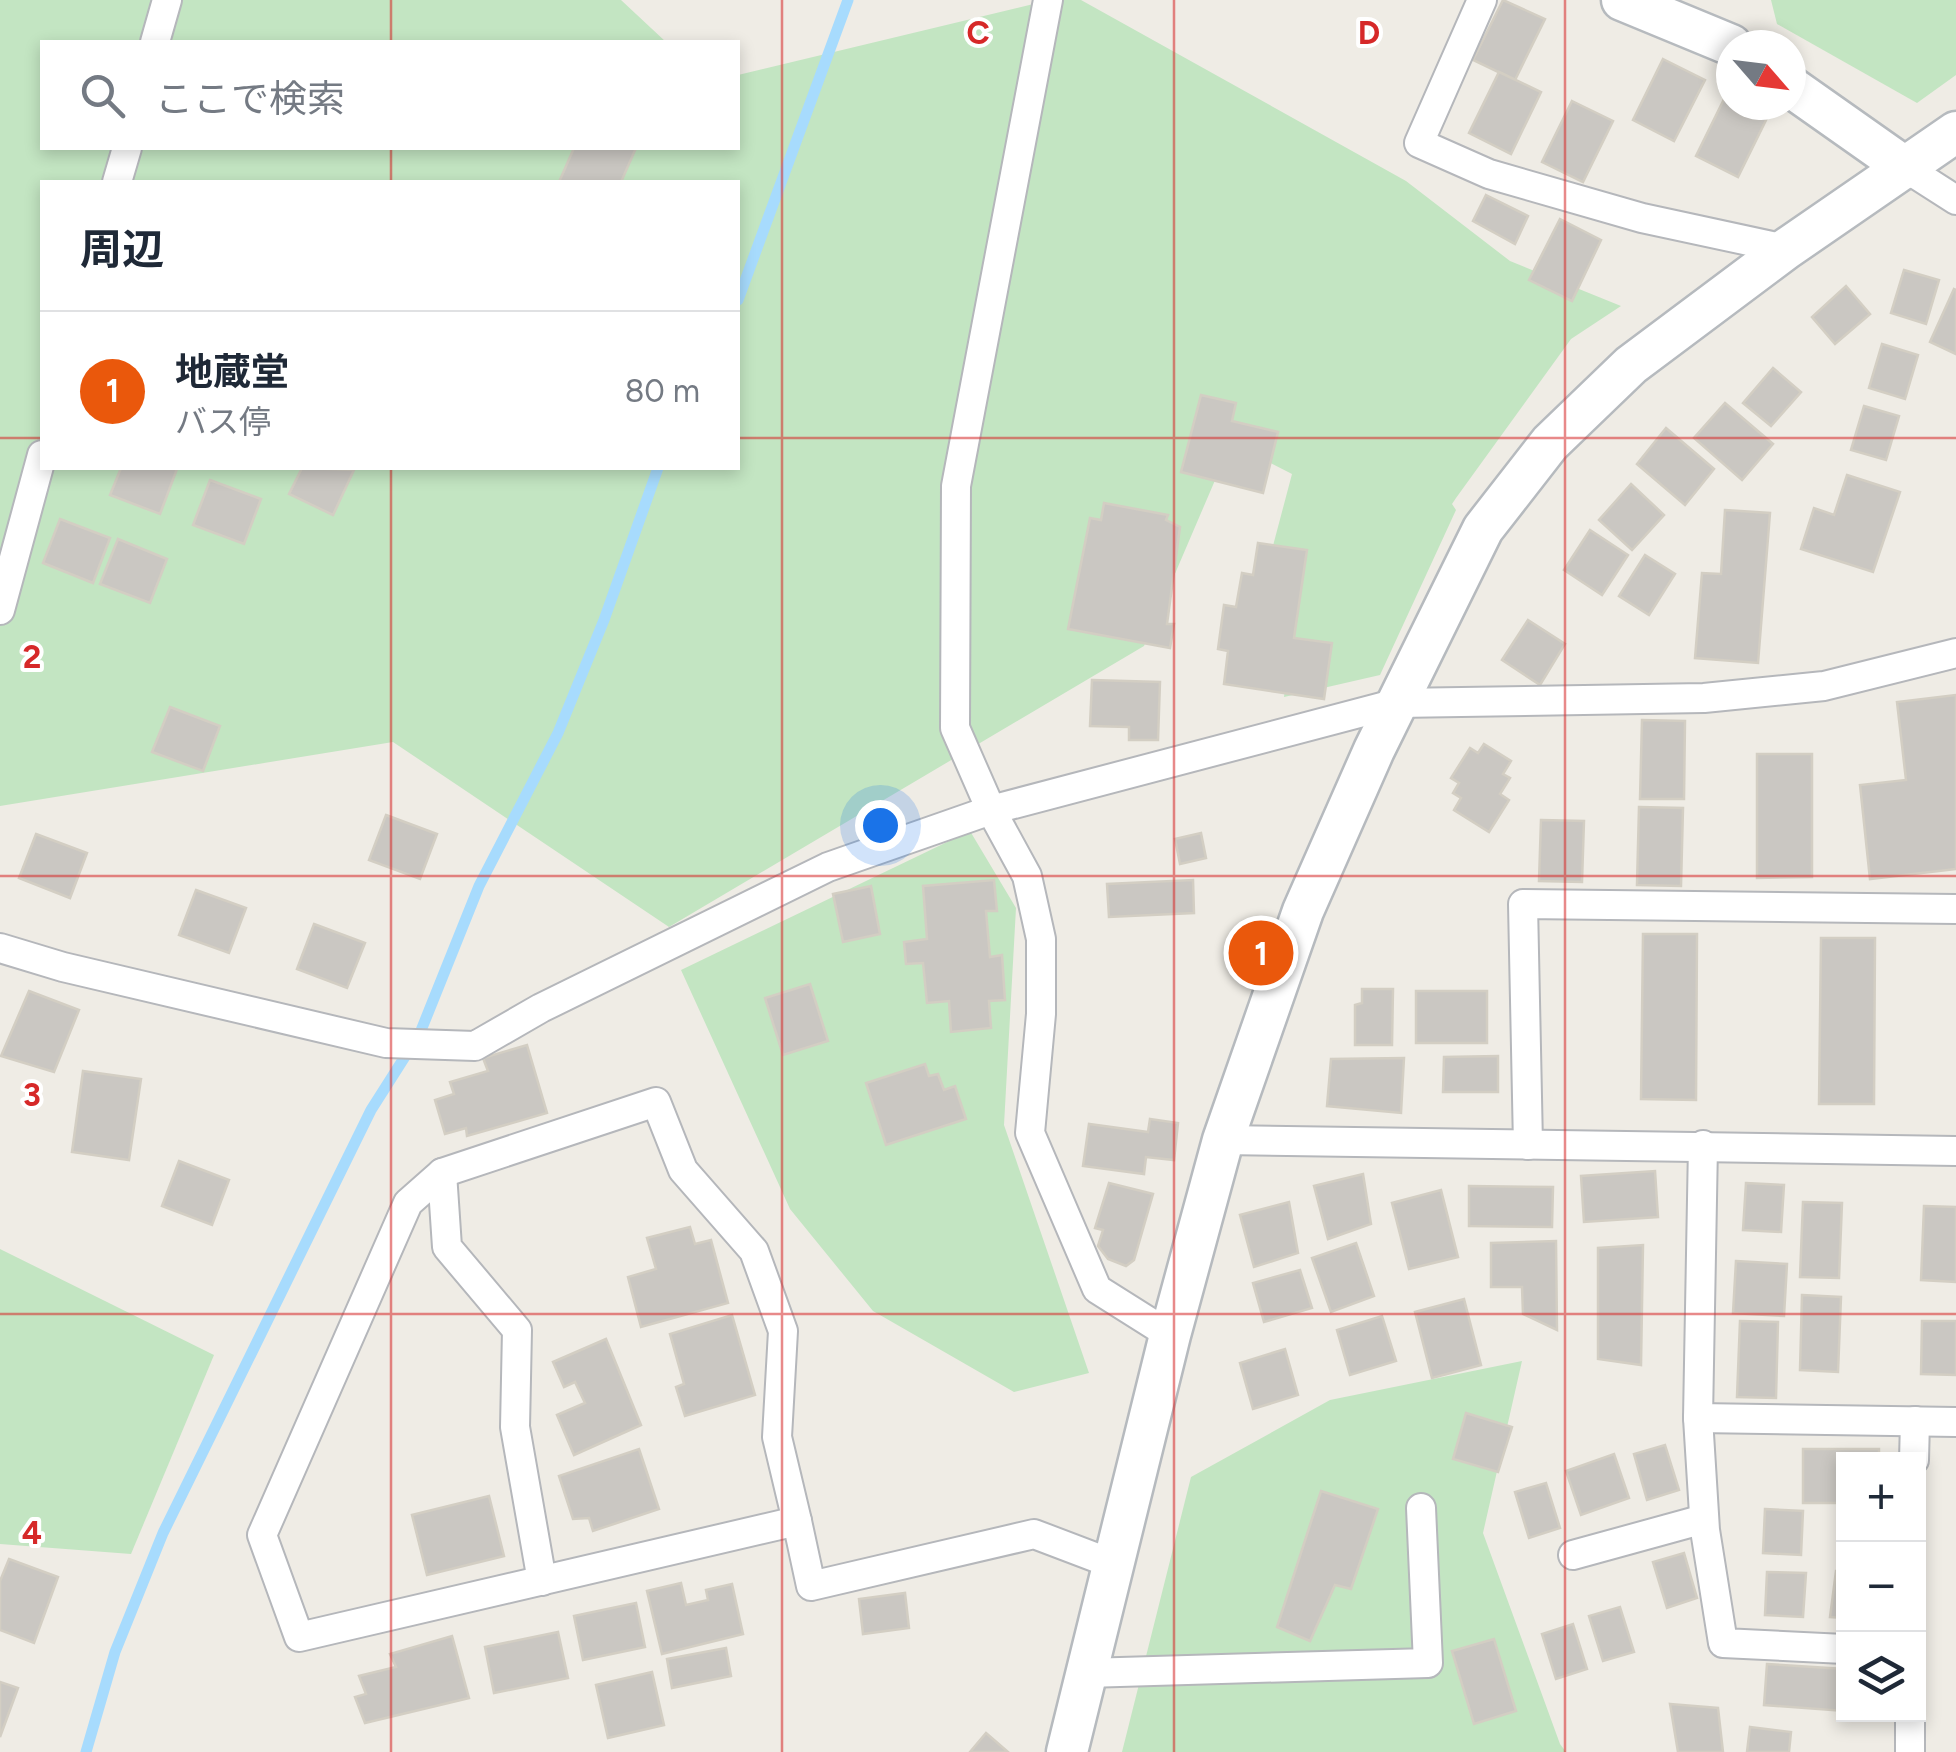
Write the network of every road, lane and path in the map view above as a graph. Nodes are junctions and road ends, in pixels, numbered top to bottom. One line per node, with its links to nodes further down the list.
1 (167, 0): 6 (street)
2 (1048, 0): 18 (street)
3 (1482, 0): 13 (street)
4 (1622, 0): 5 (street)
5 (1716, 39)
6 (156, 40)
7 (1806, 98): 10 (street)
8 (1956, 132): 10 (street)
9 (125, 150): 11 (street)
10 (1906, 168): 12 (street); 13 (street)
11 (118, 180)
12 (1956, 200)
13 (1786, 249): 17 (street)
14 (40, 462): 15 (street)
15 (0, 610)
16 (1956, 653): 17 (street)
17 (1397, 703): 18 (street); 21 (street)
18 (991, 810): 20 (street); 26 (street)
19 (1956, 908): 22 (street)
20 (0, 948)
21 (1222, 1140): 22 (street); 26 (street)
22 (1528, 1145): 23 (street)
23 (1703, 1145): 24 (street); 27 (street)
24 (1956, 1151)
25 (442, 1173): 33 (street); 36 (street); 36 (street)
26 (1170, 1336): 35 (street)
27 (1698, 1418): 28 (street); 32 (street)
28 (1915, 1421): 29 (street); 30 (street)
29 (1956, 1422)
30 (1914, 1452)
31 (1421, 1508): 38 (street)
32 (1704, 1519): 34 (street); 37 (street)
33 (797, 1521): 35 (street); 36 (street)
34 (1572, 1555)
35 (1112, 1564): 38 (street)
36 (542, 1580)
37 (1836, 1648)
38 (1086, 1673): 40 (street)
39 (1910, 1722): 41 (street)
40 (1068, 1752)
41 (1910, 1752)

